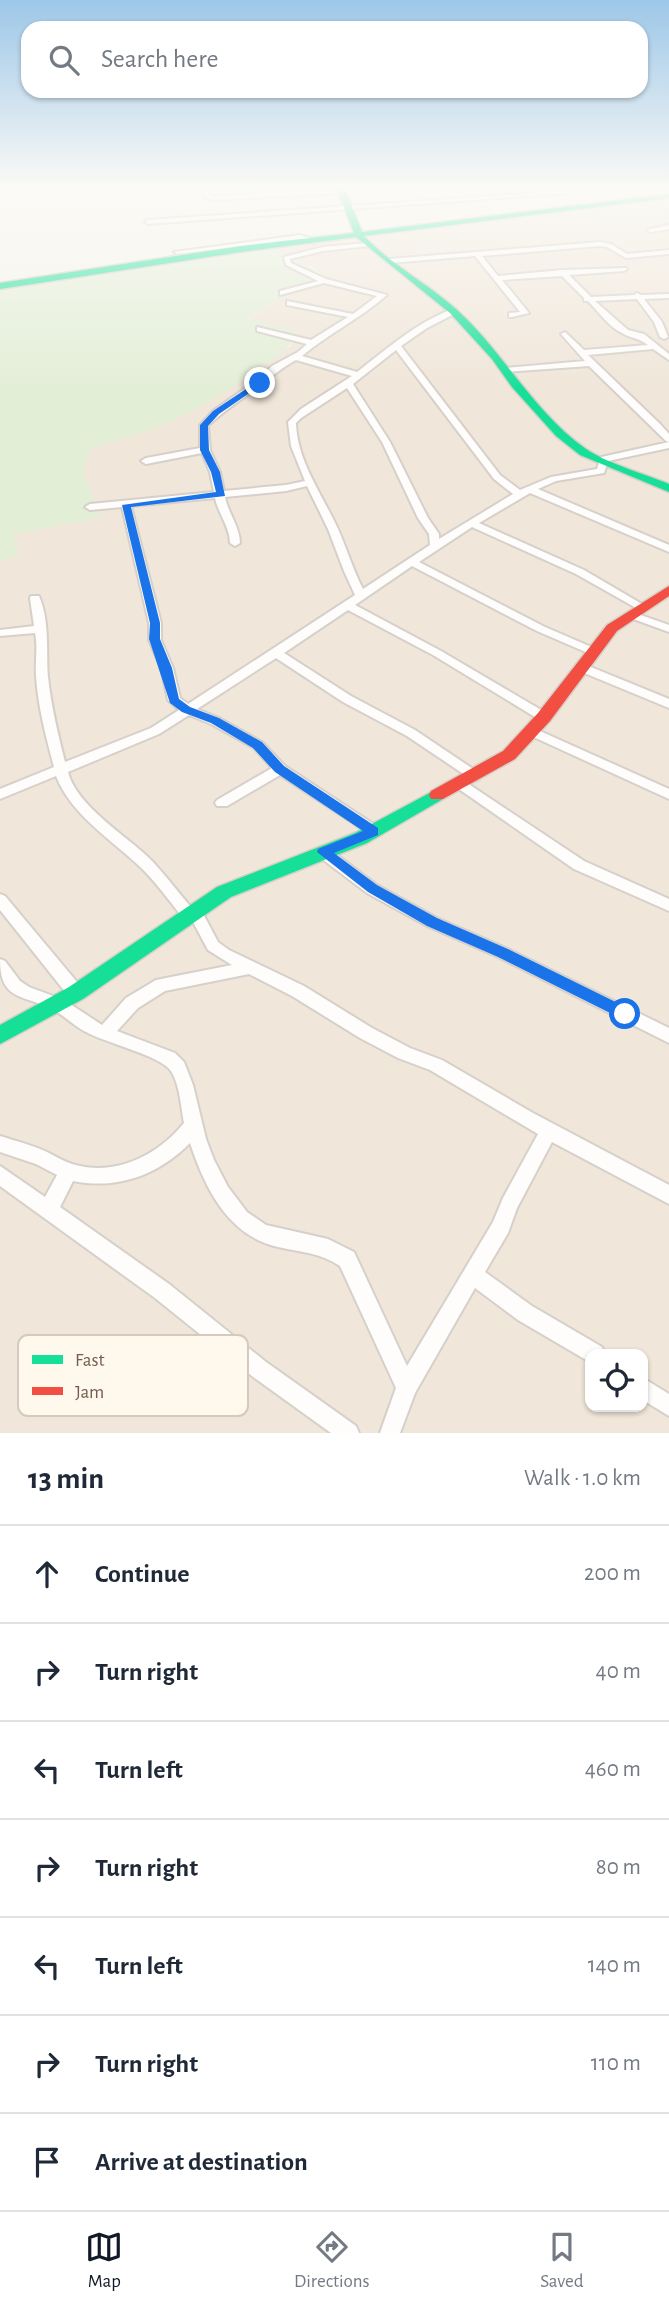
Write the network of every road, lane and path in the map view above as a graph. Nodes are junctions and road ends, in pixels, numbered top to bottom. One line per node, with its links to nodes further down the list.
1 (198, 256): 11 (street)
2 (293, 256): 10 (street)
3 (383, 256): 6 (street)
4 (445, 256): 6 (street)
5 (479, 256): 9 (street)
6 (389, 261): 17 (street)
7 (624, 269): 8 (street)
8 (562, 272): 9 (street); 15 (street)
9 (499, 278): 19 (street)
10 (324, 281): 12 (street); 18 (street)
11 (0, 286)
12 (283, 293)
13 (637, 295): 14 (street); 15 (street); 20 (street)
14 (669, 296)
15 (587, 299): 27 (street)
16 (290, 303): 18 (street)
17 (453, 310): 26 (street); 32 (street)
18 (354, 316): 25 (street)
19 (512, 316)
20 (658, 323): 21 (street); 24 (street)
21 (669, 323)
22 (260, 328): 25 (street)
23 (565, 334): 28 (street)
24 (664, 337)
25 (312, 343): 29 (street)
26 (396, 345): 33 (street); 44 (street)
27 (655, 347): 28 (street); 30 (street)
28 (581, 353): 31 (street)
29 (296, 357): 33 (street); 39 (street)
30 (669, 358)
31 (591, 363): 32 (street); 36 (street)
32 (505, 370): 41 (street)
33 (357, 375): 34 (street)
34 (347, 387): 42 (street); 49 (street)
35 (669, 425): 36 (street)
36 (658, 426): 37 (street)
37 (669, 439)
38 (669, 445): 41 (street)
39 (205, 450): 40 (street); 45 (street)
40 (146, 461)
41 (602, 461): 43 (street); 44 (street)
42 (312, 482): 45 (street); 54 (street)
43 (669, 488)
44 (524, 491): 48 (street); 51 (street)
45 (221, 494): 46 (street); 50 (street)
46 (126, 505): 47 (street); 65 (street)
47 (90, 507)
48 (472, 523): 49 (street); 57 (street)
49 (434, 540): 52 (street)
50 (235, 543)
51 (669, 549)
52 (411, 562): 54 (street); 61 (street)
53 (669, 590): 57 (street)
54 (361, 596): 56 (street)
55 (34, 598): 58 (street)
56 (347, 605): 62 (street); 66 (street)
57 (637, 611): 59 (street); 61 (street)
58 (38, 629): 60 (street); 69 (street)
59 (669, 629)
60 (0, 633)
61 (592, 651): 63 (street)
62 (276, 653): 65 (street); 70 (street)
63 (581, 667): 64 (street); 66 (street)
64 (669, 704)
65 (186, 709): 68 (street); 69 (street)
66 (544, 717): 67 (street)
67 (531, 731): 70 (street); 72 (street)
68 (280, 769): 73 (street); 74 (street)
69 (61, 770): 71 (street); 78 (street)
70 (467, 780): 74 (street); 77 (street)
71 (0, 794)
72 (669, 794)
73 (222, 803)
74 (373, 831): 75 (street)
75 (323, 852): 78 (street); 85 (street)
76 (0, 900): 81 (street)
77 (669, 905)
78 (192, 913): 80 (street); 81 (street)
79 (0, 965): 82 (street)
80 (248, 968): 83 (street); 87 (street)
81 (76, 993): 82 (street)
82 (58, 1005): 83 (street); 84 (street)
83 (105, 1033): 86 (street)
84 (0, 1035)
85 (669, 1036)
86 (194, 1125): 89 (street); 97 (street)
87 (549, 1131): 91 (street); 93 (street)
88 (0, 1144): 89 (street)
89 (69, 1171): 92 (street)
90 (0, 1175): 92 (street)
91 (669, 1195)
92 (48, 1210): 94 (street)
93 (473, 1275): 95 (street); 97 (street)
94 (217, 1335)
95 (586, 1349)
96 (248, 1359): 100 (street)
97 (406, 1388): 101 (street)
98 (648, 1391): 99 (street)
99 (669, 1406)
100 (348, 1433)
101 (390, 1433)

